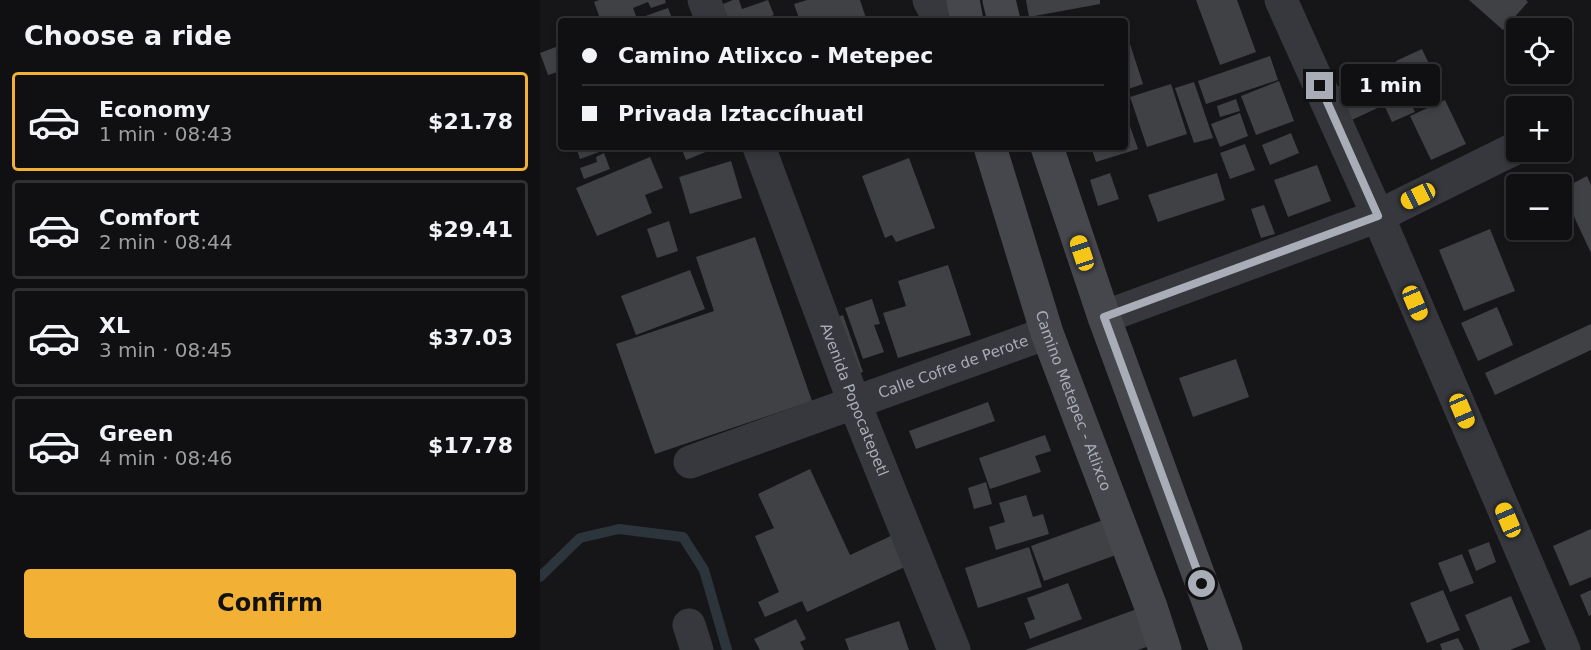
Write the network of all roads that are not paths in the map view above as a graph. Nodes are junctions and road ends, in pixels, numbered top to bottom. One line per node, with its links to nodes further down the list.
1 (704, 0): 6 (street)
2 (929, 0): 7 (street)
3 (963, 0): 8 (main road)
4 (999, 0): 9 (main road)
5 (1281, 0): 14 (street)
6 (711, 18)
7 (938, 18)
8 (966, 18)
9 (1003, 18)
10 (760, 150): 17 (street, Avenida Popocatepetl)
11 (991, 150): 16 (main road, Camino Metepec - Atlixco)
12 (1048, 150): 15 (main road)
13 (1506, 153): 14 (street)
14 (1378, 216): 15 (street); 22 (street)
15 (1104, 317): 21 (main road)
16 (1047, 333): 17 (street, Calle Cofre de Perote); 20 (main road, Camino Metepec - Atlixco)
17 (854, 402): 18 (street, Calle Cofre de Perote); 19 (street, Avenida Popocatepetl)
18 (690, 462)
19 (954, 650)
20 (1165, 650)
21 (1226, 650)
22 (1564, 650)

